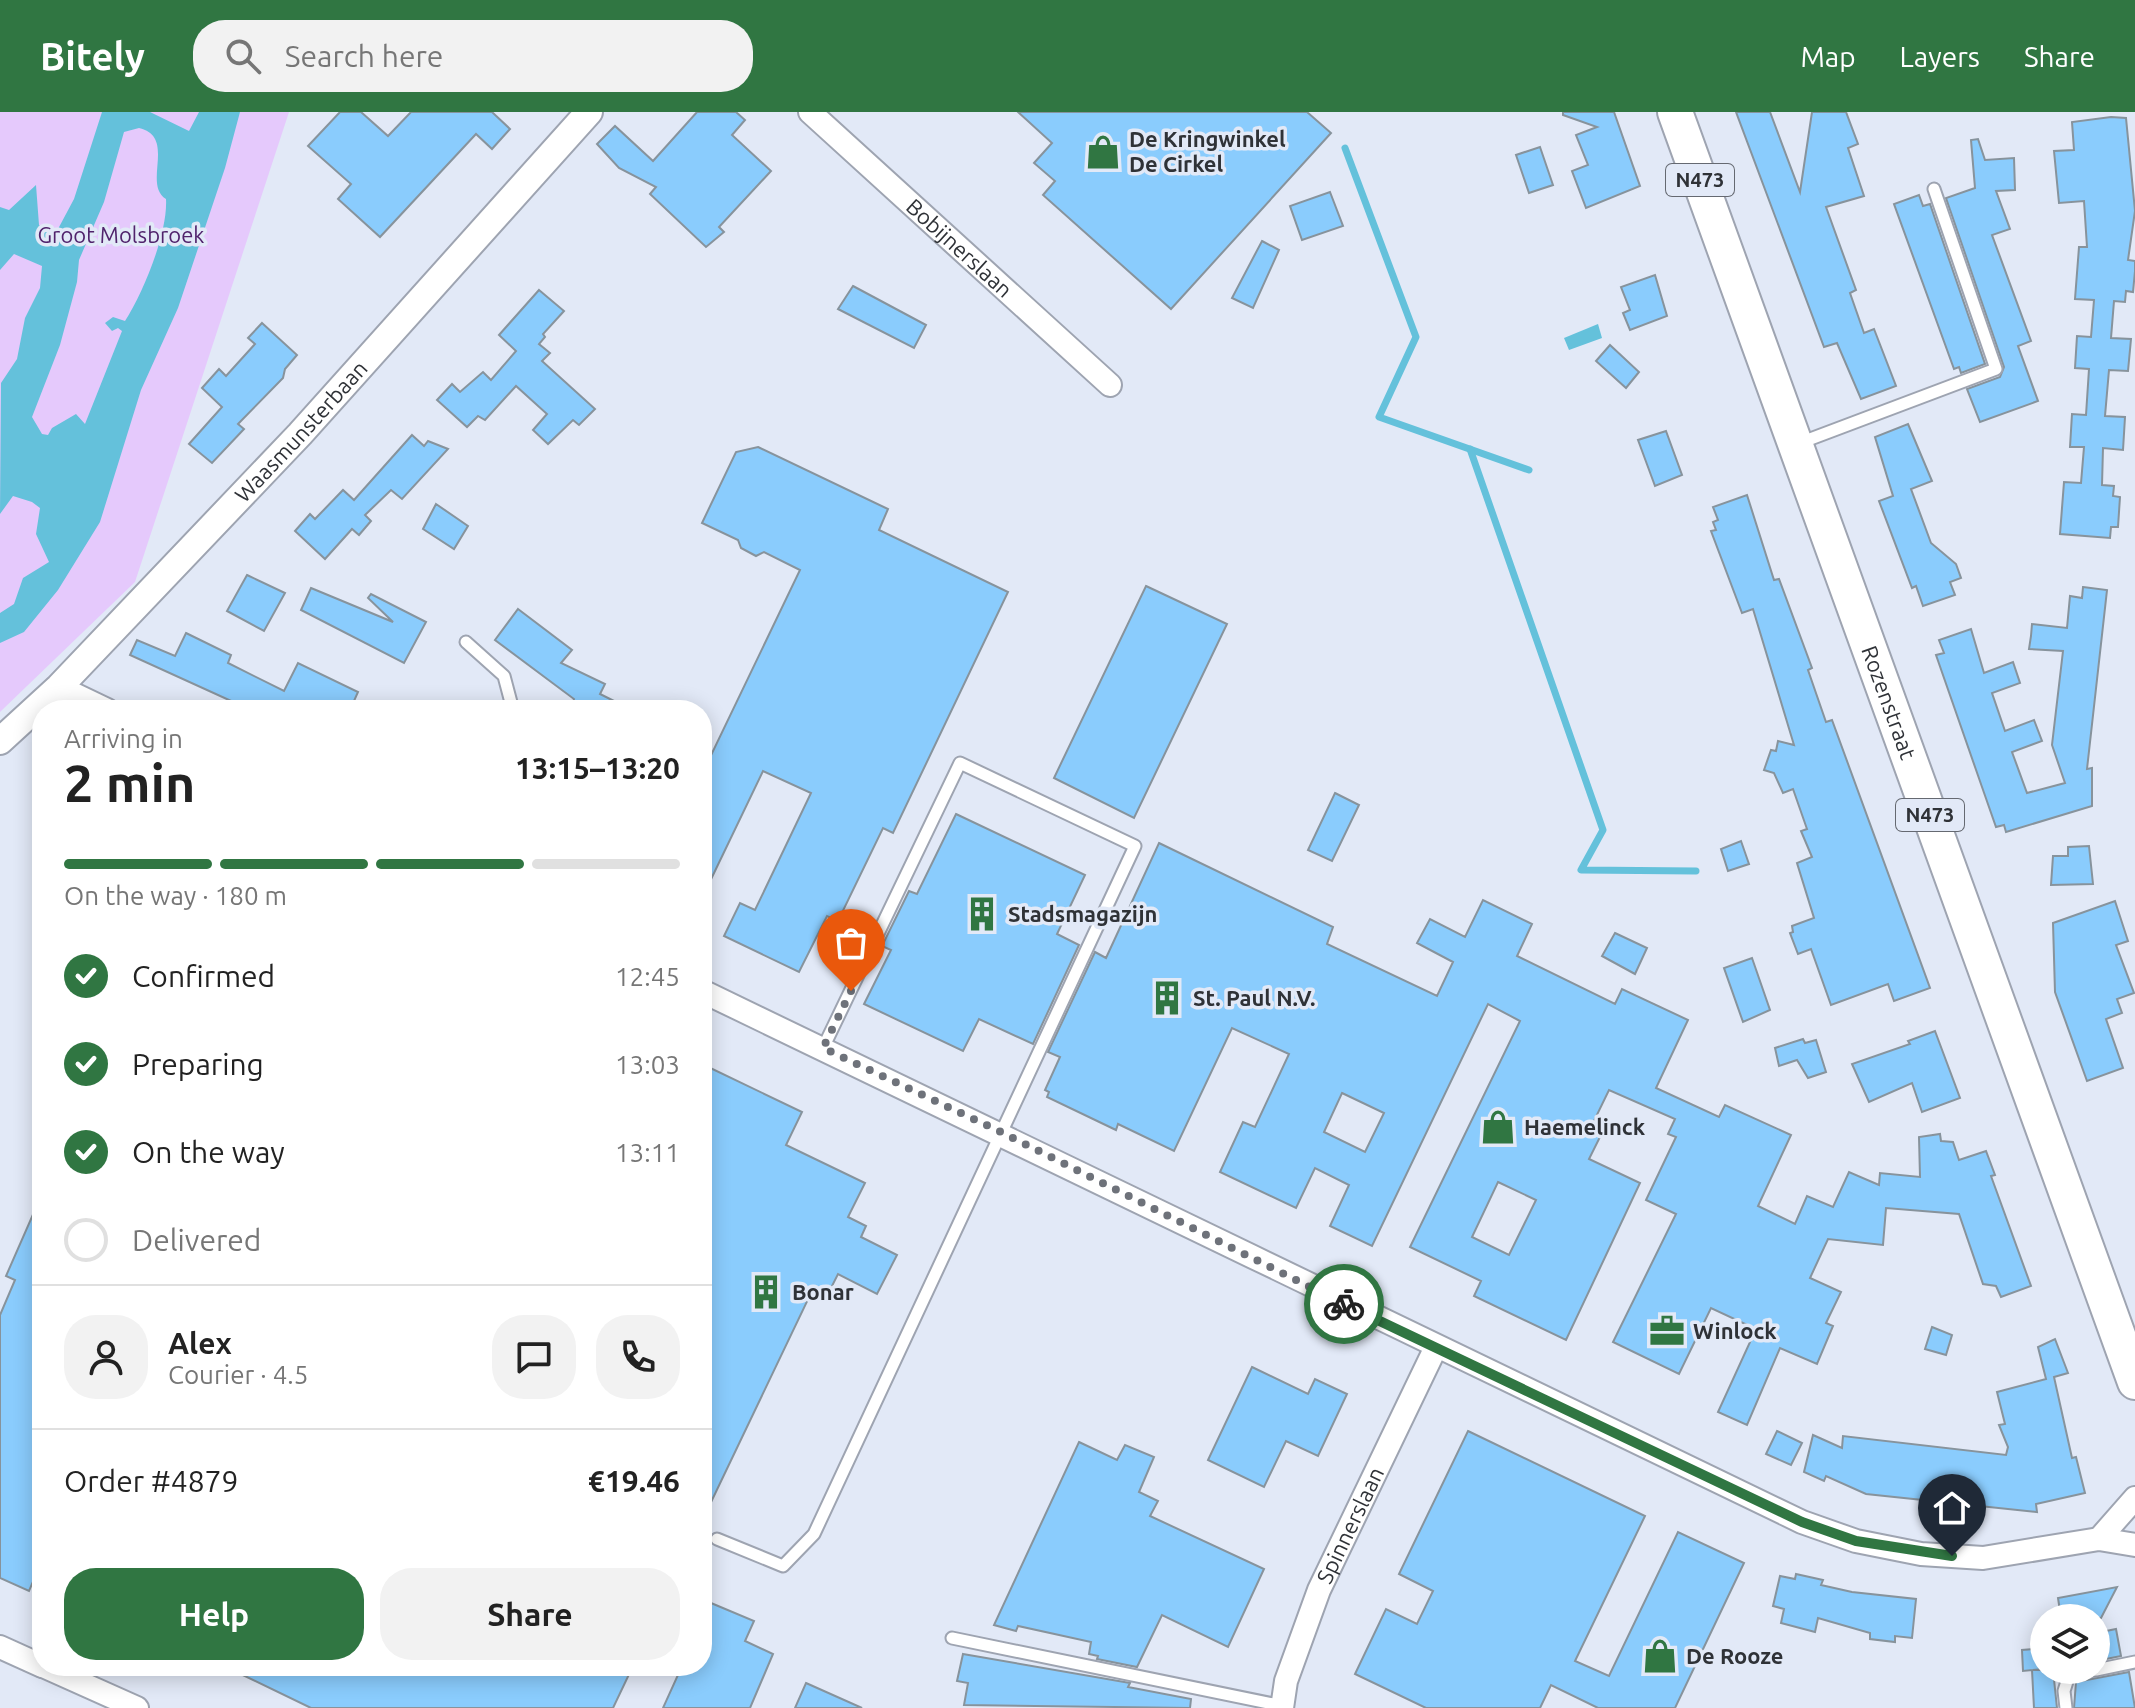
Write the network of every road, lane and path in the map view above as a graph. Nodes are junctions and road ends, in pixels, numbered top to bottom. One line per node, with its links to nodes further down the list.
1 (589, 112): 8 (street, Waasmunsterbaan)
2 (810, 112): 5 (street, Bobijnerslaan)
3 (1675, 112): 6 (main road, Rozenstraat / N473)
4 (1934, 189): 6 (lane)
5 (1110, 385)
6 (1795, 445): 18 (main road, Rozenstraat / N473)
7 (466, 642): 11 (lane)
8 (59, 687): 9 (street, Waasmunsterbaan); 10 (street)
9 (45, 700)
10 (86, 700)
11 (510, 700)
12 (32, 712): 13 (street, Waasmunsterbaan)
13 (0, 741)
14 (712, 996): 15 (street)
15 (823, 1048): 16 (street); 16 (lane)
16 (999, 1131): 17 (street); 20 (lane)
17 (1435, 1349): 21 (street); 30 (street, Spinnerslaan)
18 (2135, 1382)
19 (2135, 1498): 21 (street)
20 (717, 1539)
21 (2099, 1539): 22 (street)
22 (2135, 1545)
23 (952, 1638): 30 (lane)
24 (0, 1647): 25 (street)
25 (32, 1661)
26 (2135, 1662): 27 (lane)
27 (2110, 1667)
28 (65, 1676): 31 (street)
29 (2066, 1684): 32 (lane)
30 (1283, 1707)
31 (137, 1708)
32 (2066, 1708)

